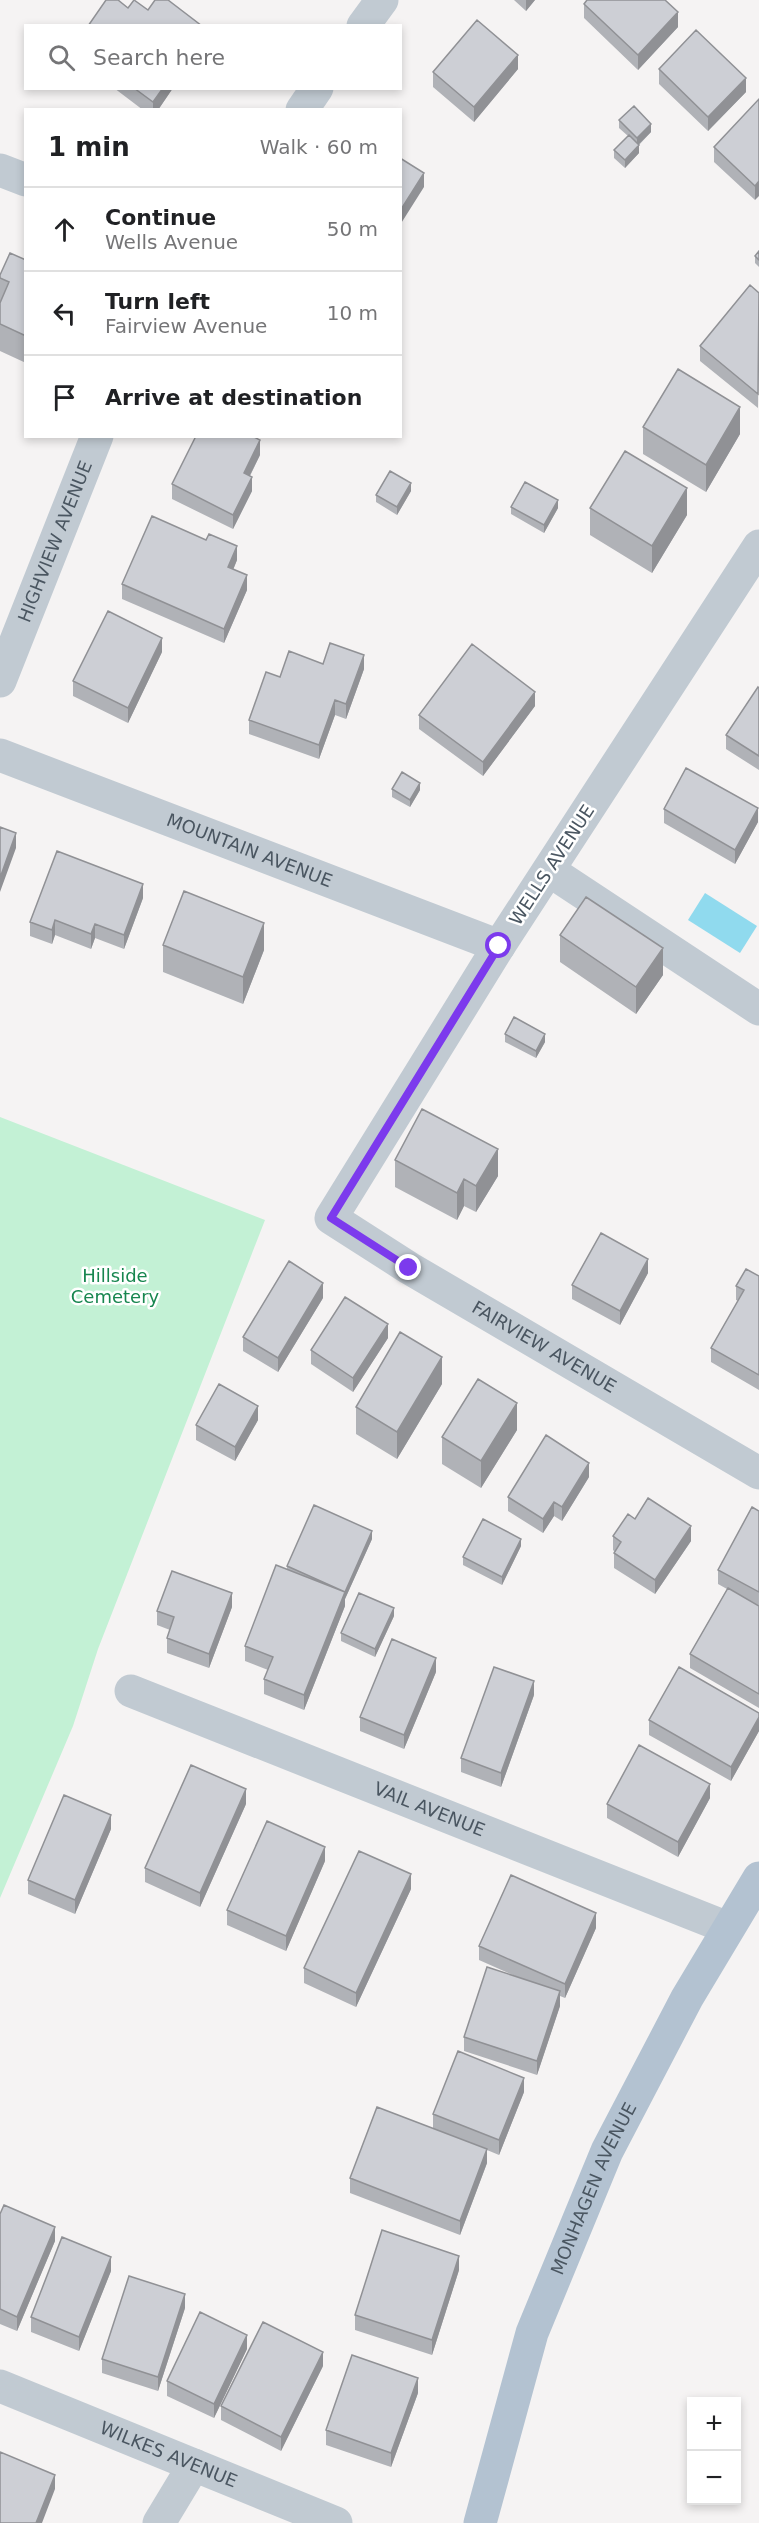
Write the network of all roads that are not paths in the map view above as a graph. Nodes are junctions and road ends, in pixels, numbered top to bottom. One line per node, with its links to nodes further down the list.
1 (382, 0): 2 (street)
2 (364, 24)
3 (316, 90): 4 (street)
4 (303, 108)
5 (0, 170): 6 (street)
6 (24, 179)
7 (96, 438): 9 (street, HIGHVIEW AVENUE)
8 (759, 546): 11 (street, WELLS AVENUE)
9 (0, 681)
10 (0, 755): 12 (street, MOUNTAIN AVENUE)
11 (550, 871): 12 (street, WELLS AVENUE); 13 (street)
12 (499, 946): 14 (street, WELLS AVENUE)
13 (759, 1009)
14 (331, 1218): 15 (street, FAIRVIEW AVENUE)
15 (759, 1473)
16 (131, 1691): 18 (street, VAIL AVENUE)
17 (759, 1878): 18 (main road, MONHAGEN AVENUE)
18 (728, 1928): 23 (main road, MONHAGEN AVENUE)
19 (0, 2386): 20 (street, WILKES AVENUE)
20 (194, 2465): 21 (street); 22 (street, WILKES AVENUE)
21 (159, 2523)
22 (336, 2523)
23 (480, 2523)

